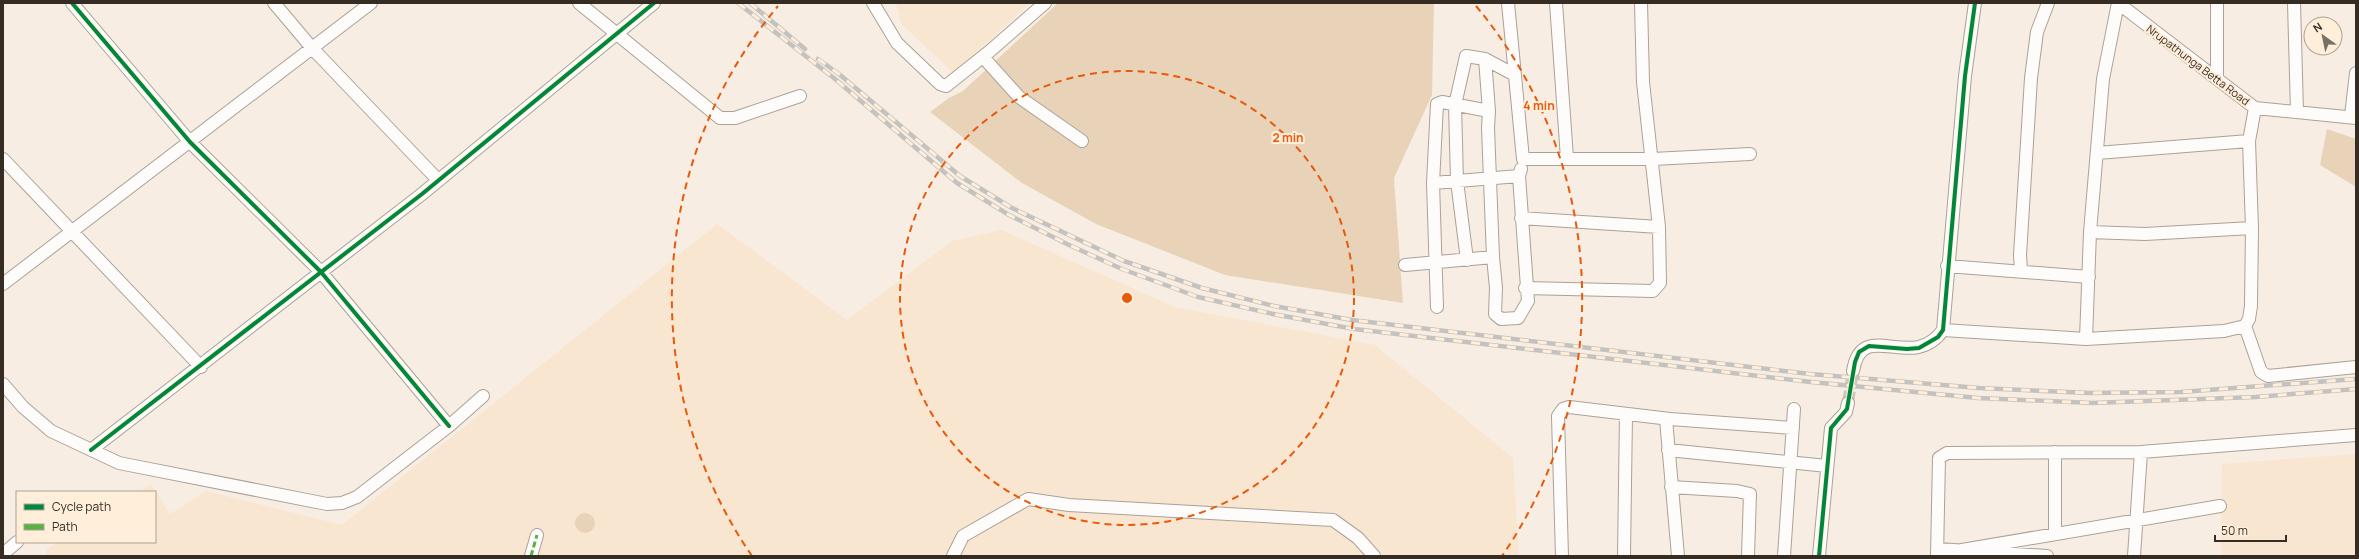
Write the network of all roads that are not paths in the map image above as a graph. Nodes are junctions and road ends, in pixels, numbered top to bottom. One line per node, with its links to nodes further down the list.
1 (72, 3): 32 (street)
2 (274, 3): 18 (street)
3 (371, 3): 18 (street)
4 (578, 3): 17 (street)
5 (654, 3): 17 (street)
6 (873, 3): 19 (street)
7 (1045, 3): 19 (street)
8 (1508, 3): 22 (street)
9 (1556, 3): 36 (street)
10 (1641, 3): 38 (street)
11 (1975, 3): 53 (street)
12 (2048, 3): 54 (street)
13 (2118, 3): 16 (street, Nrupathunga Betta Road); 33 (street)
14 (2217, 3): 23 (street)
15 (2294, 3): 28 (street)
16 (2129, 7): 23 (street, Nrupathunga Betta Road)
17 (618, 34): 24 (street); 41 (street)
18 (312, 48): 32 (street); 41 (street)
19 (983, 57): 30 (street)
20 (1485, 59): 22 (street); 25 (street); 27 (street)
21 (2356, 73): 29 (street)
22 (1515, 75): 35 (street)
23 (2216, 79): 26 (street, Nrupathunga Betta Road)
24 (800, 96)
25 (1455, 105): 27 (street); 42 (street); 43 (street)
26 (2255, 108): 28 (street, Nrupathunga Betta Road); 31 (street)
27 (1489, 111): 40 (street)
28 (2296, 112): 29 (street, Nrupathunga Betta Road)
29 (2353, 117)
30 (1082, 141)
31 (2249, 141): 33 (street); 46 (street)
32 (190, 142): 47 (street); 55 (street)
33 (2097, 153): 48 (street)
34 (1750, 154): 38 (street)
35 (1523, 158): 36 (street); 39 (street)
36 (1567, 158): 38 (street)
37 (3, 159): 47 (street)
38 (1653, 159): 45 (street)
39 (1519, 176): 40 (street); 44 (street)
40 (1490, 179): 42 (street); 49 (street)
41 (438, 180): 55 (street)
42 (1457, 181): 43 (street); 50 (street)
43 (1433, 183): 51 (street)
44 (1521, 218): 45 (street); 58 (street)
45 (1659, 227): 58 (street)
46 (2252, 228): 48 (street); 60 (street)
47 (70, 231): 57 (street); 63 (street)
48 (2090, 232): 56 (street)
49 (1493, 257): 50 (street); 58 (street)
50 (1467, 260): 51 (street)
51 (1434, 263): 52 (street); 59 (street)
52 (1405, 265)
53 (1947, 266): 54 (street); 61 (street)
54 (2021, 270): 56 (street)
55 (321, 272): 63 (street); 72 (street)
56 (2089, 277): 62 (street)
57 (3, 284)
58 (1525, 288)
59 (1437, 307)
60 (2245, 326): 62 (street); 64 (street)
61 (1943, 330): 62 (street); 65 (street)
62 (2086, 339)
63 (201, 367): 75 (street)
64 (2356, 367)
65 (1853, 371)
66 (3, 384): 75 (street)
67 (482, 396): 72 (street)
68 (1848, 403): 80 (street)
69 (1794, 409): 73 (street)
70 (1626, 414): 71 (street); 93 (street); 94 (street)
71 (1666, 419): 73 (street); 76 (street)
72 (449, 426): 75 (street)
73 (1793, 428): 79 (street)
74 (2356, 435): 78 (street)
75 (91, 450)
76 (1668, 450): 79 (street); 81 (street)
77 (2055, 452): 78 (street); 84 (street); 88 (street)
78 (2141, 452): 83 (street)
79 (1791, 462): 80 (street); 97 (street)
80 (1827, 466): 98 (street)
81 (1671, 487): 95 (street); 96 (street)
82 (2220, 506): 83 (street)
83 (2137, 519): 84 (street); 100 (street)
84 (2055, 532): 87 (street)
85 (537, 535): 90 (street)
86 (16, 543): 89 (street)
87 (1962, 550): 88 (street); 99 (street)
88 (1938, 552)
89 (3, 554)
90 (531, 556)
91 (953, 556): 92 (street)
92 (1374, 556)
93 (1562, 556)
94 (1624, 556)
95 (1678, 556)
96 (1748, 556)
97 (1784, 556)
98 (1819, 556)
99 (2047, 556)
100 (2134, 556)

